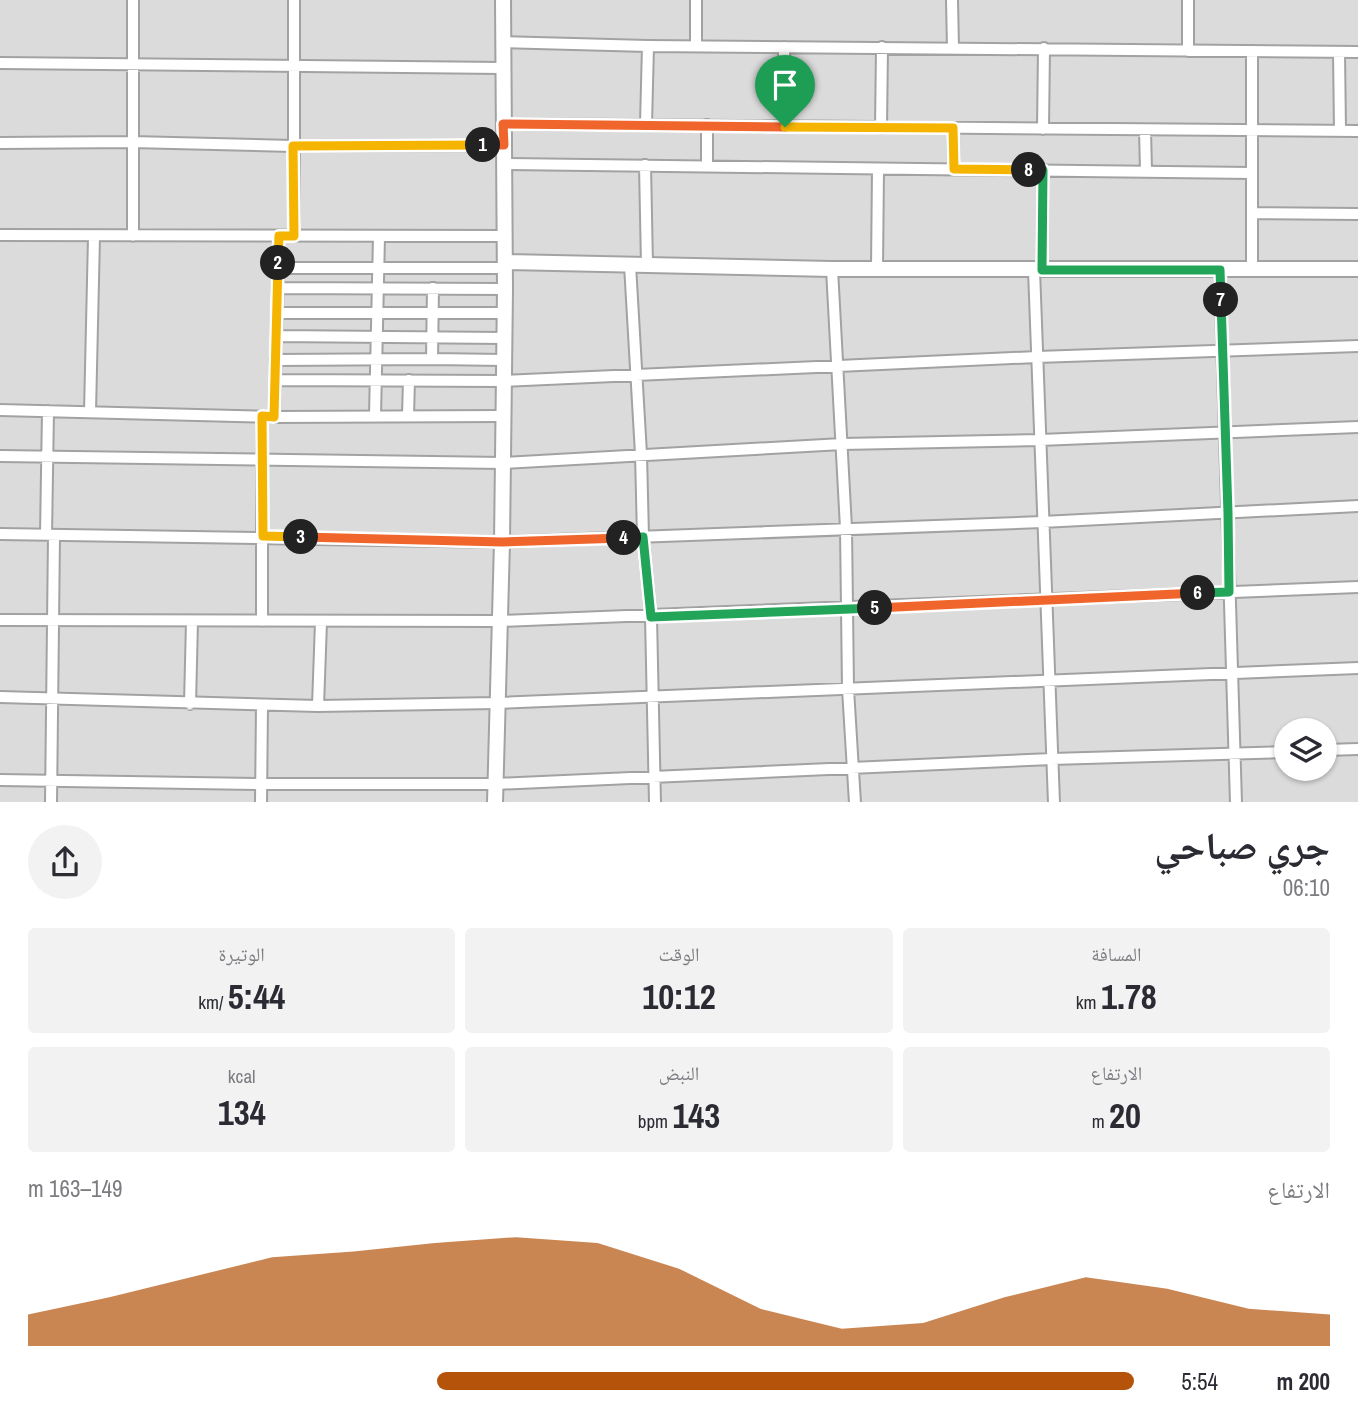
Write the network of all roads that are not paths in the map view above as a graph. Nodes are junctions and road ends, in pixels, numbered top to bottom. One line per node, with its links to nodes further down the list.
1 (132, 0): 19 (street)
2 (294, 0): 20 (street)
3 (503, 0): 7 (street)
4 (696, 0): 8 (street)
5 (952, 0): 12 (street)
6 (1188, 0): 14 (street)
7 (502, 42): 9 (street); 21 (street)
8 (696, 45): 9 (street); 10 (street)
9 (648, 46): 23 (street)
10 (784, 47): 11 (street); 25 (street)
11 (882, 47): 12 (street); 26 (street)
12 (953, 48): 13 (street)
13 (1044, 48): 14 (street); 28 (street)
14 (1188, 51): 15 (street)
15 (1252, 51): 16 (street); 30 (street)
16 (1339, 52): 17 (street); 31 (street)
17 (1358, 52)
18 (0, 63): 19 (street)
19 (132, 63): 20 (street); 33 (street)
20 (294, 67): 21 (street); 36 (street)
21 (503, 68): 22 (street)
22 (503, 124): 23 (street); 35 (street)
23 (646, 124): 24 (street)
24 (707, 125): 25 (street); 39 (street)
25 (785, 127): 26 (street)
26 (881, 128): 27 (street)
27 (953, 128): 28 (street); 41 (street)
28 (1043, 129): 29 (street)
29 (1145, 130): 30 (street); 43 (street)
30 (1252, 130): 31 (street); 44 (street)
31 (1340, 131): 32 (street)
32 (1358, 131)
33 (131, 142): 34 (street); 36 (street); 48 (street)
34 (0, 143)
35 (504, 145): 36 (street); 37 (street)
36 (293, 146): 50 (street)
37 (503, 164): 38 (street); 52 (street)
38 (645, 165): 39 (street); 56 (street)
39 (707, 165): 40 (street)
40 (878, 169): 41 (street); 59 (street)
41 (954, 169): 42 (street)
42 (1043, 170): 43 (street); 63 (street)
43 (1146, 171): 44 (street)
44 (1252, 173): 45 (street)
45 (1252, 213): 46 (street); 61 (street)
46 (1358, 214)
47 (0, 235): 53 (street)
48 (133, 236): 49 (street); 53 (street)
49 (279, 236): 50 (street); 58 (street)
50 (294, 236): 51 (street)
51 (379, 236): 52 (street); 57 (street)
52 (505, 236): 54 (street)
53 (94, 237): 94 (street)
54 (505, 265): 55 (street); 57 (street); 68 (street)
55 (630, 265): 56 (street); 87 (street)
56 (647, 265): 60 (street)
57 (379, 267): 58 (street); 66 (street)
58 (278, 268): 65 (street)
59 (877, 268): 60 (street); 63 (street)
60 (832, 269): 86 (street)
61 (1252, 269): 62 (street); 64 (street)
62 (1358, 269)
63 (1038, 270): 64 (street); 81 (street)
64 (1220, 270): 80 (street)
65 (277, 288): 66 (street); 70 (street)
66 (378, 288): 67 (street); 71 (street)
67 (433, 288): 68 (street); 73 (street)
68 (505, 289): 72 (street)
69 (299, 312): 70 (street); 71 (street); 74 (street)
70 (277, 313): 75 (street)
71 (377, 313): 73 (street); 76 (street)
72 (505, 313): 73 (street); 78 (street)
73 (432, 314): 77 (street)
74 (299, 335): 75 (street); 76 (street)
75 (276, 336): 84 (street)
76 (377, 336): 77 (street); 82 (street)
77 (432, 338): 78 (street); 83 (street)
78 (504, 338): 85 (street)
79 (1358, 346): 80 (street)
80 (1223, 350): 81 (street); 100 (street)
81 (1037, 357): 86 (street); 101 (street)
82 (377, 358): 83 (street); 84 (street); 89 (street)
83 (432, 359): 85 (street)
84 (275, 360): 88 (street)
85 (504, 360): 91 (street)
86 (838, 367): 87 (street); 102 (street)
87 (638, 375): 91 (street); 103 (street)
88 (275, 380): 89 (street); 98 (street)
89 (376, 380): 90 (street); 95 (street)
90 (409, 380): 91 (street); 96 (street)
91 (504, 381): 97 (street)
92 (0, 410): 93 (street)
93 (48, 411): 94 (street); 105 (street)
94 (90, 412): 98 (street)
95 (375, 416): 96 (street); 98 (street)
96 (408, 416): 97 (street)
97 (502, 416): 107 (street)
98 (268, 417): 106 (street)
99 (1358, 427): 100 (street)
100 (1226, 432): 101 (street); 109 (street)
101 (1040, 440): 102 (street); 110 (street)
102 (842, 444): 103 (street); 111 (street)
103 (641, 454): 107 (street); 115 (street)
104 (0, 456): 105 (street)
105 (48, 457): 106 (street); 113 (street)
106 (264, 460): 107 (street); 114 (street)
107 (503, 463): 116 (street)
108 (1358, 506): 109 (street)
109 (1228, 513): 110 (street); 118 (street)
110 (1042, 522): 111 (street); 119 (street)
111 (846, 528): 115 (street); 120 (street)
112 (0, 534): 113 (street)
113 (50, 535): 114 (street); 123 (street)
114 (263, 536): 116 (street); 125 (street)
115 (643, 537): 116 (street); 121 (street)
116 (502, 542): 126 (street)
117 (1358, 587): 118 (street)
118 (1229, 592): 119 (street); 129 (street)
119 (1047, 601): 120 (street); 130 (street)
120 (845, 609): 121 (street); 131 (street)
121 (651, 617): 126 (street); 133 (street)
122 (0, 620): 123 (street)
123 (53, 620): 124 (street); 134 (street)
124 (192, 621): 125 (street); 136 (street)
125 (262, 621): 127 (street)
126 (499, 621): 127 (street); 135 (street)
127 (321, 622): 138 (street)
128 (1358, 668): 129 (street)
129 (1231, 674): 130 (street); 142 (street)
130 (1051, 681): 131 (street); 143 (street)
131 (848, 689): 133 (street); 144 (street)
132 (0, 697): 134 (street)
133 (653, 697): 135 (street); 145 (street)
134 (51, 698): 136 (street); 147 (street)
135 (496, 703): 138 (street); 149 (street)
136 (190, 704): 137 (street)
137 (262, 705): 138 (street); 148 (street)
138 (318, 706)
139 (1358, 749): 140 (street)
140 (1337, 750)
141 (1274, 752): 142 (street)
142 (1234, 754): 143 (street); 156 (street)
143 (1052, 759): 144 (street); 155 (street)
144 (853, 768): 145 (street); 154 (street)
145 (654, 776): 149 (street); 153 (street)
146 (0, 780): 147 (street)
147 (52, 780): 148 (street); 150 (street)
148 (261, 784): 149 (street); 151 (street)
149 (495, 784): 152 (street)
150 (51, 802)
151 (261, 802)
152 (495, 802)
153 (654, 802)
154 (855, 802)
155 (1054, 802)
156 (1236, 802)

